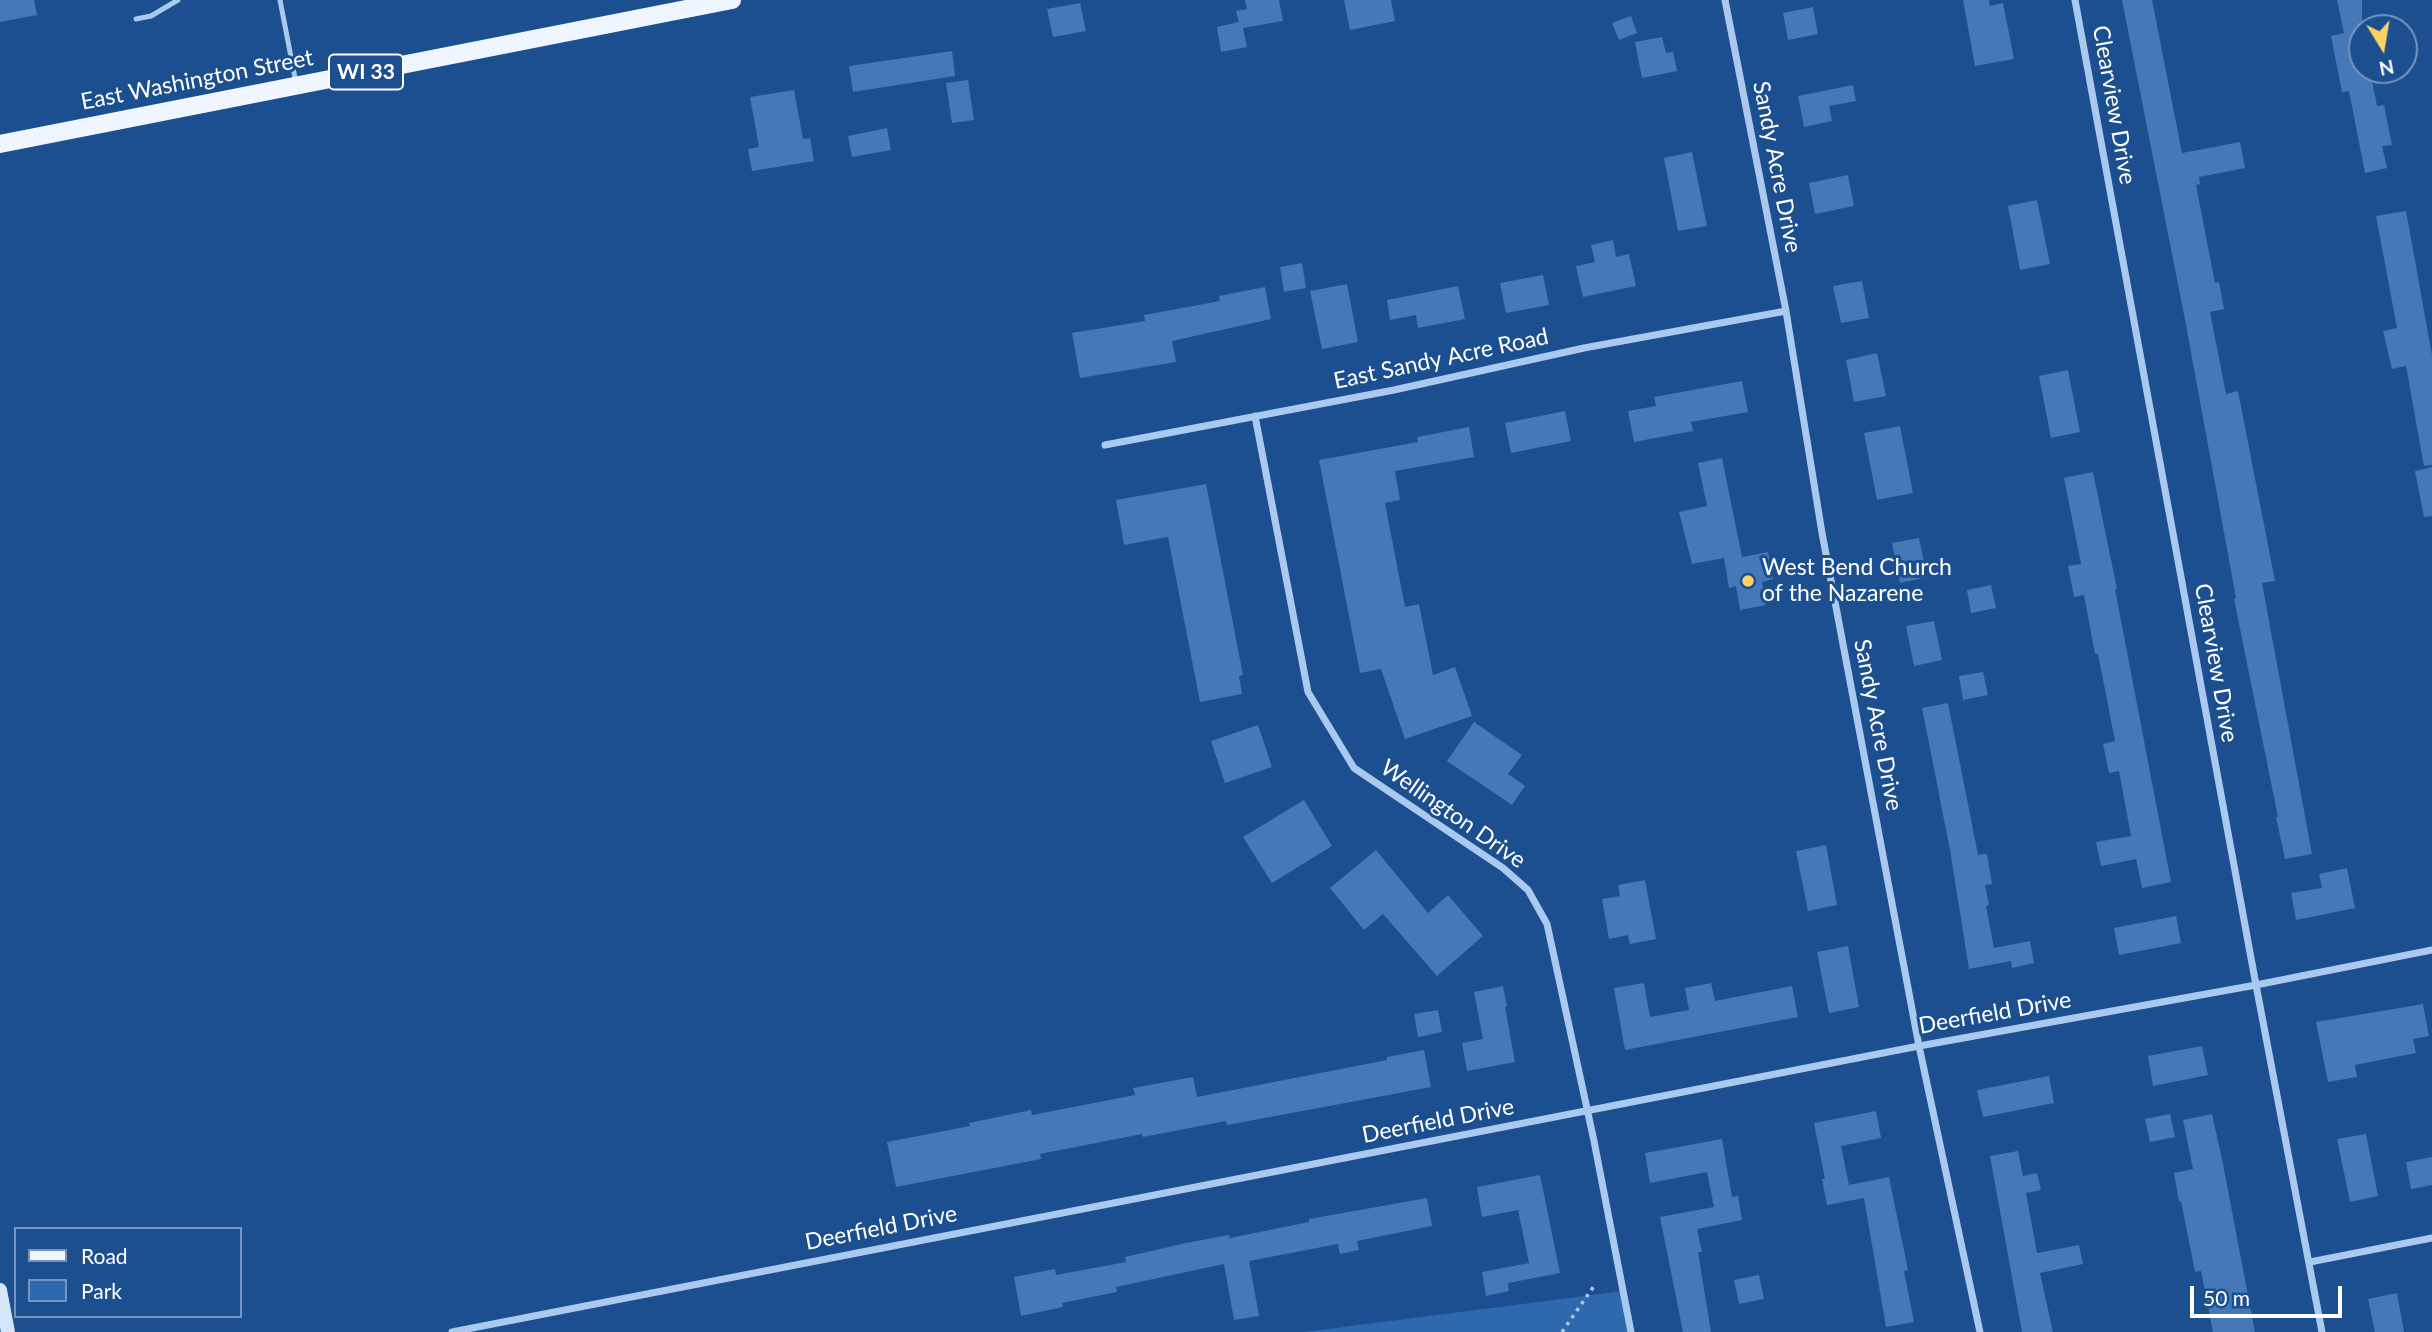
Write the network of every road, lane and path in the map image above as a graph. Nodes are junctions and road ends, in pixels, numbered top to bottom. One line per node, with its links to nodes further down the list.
1 (178, 0): 6 (lane)
2 (280, 0): 7 (lane)
3 (732, 0): 7 (main road, East Washington Street / WI 33)
4 (1725, 0): 9 (street, Sandy Acre Drive)
5 (2075, 0): 13 (street, Clearview Drive)
6 (136, 19)
7 (297, 86): 8 (main road, East Washington Street / WI 33)
8 (0, 144)
9 (1786, 311): 10 (street, East Sandy Acre Road); 14 (street, Sandy Acre Drive)
10 (1255, 416): 11 (street, East Sandy Acre Road); 15 (street, Wellington Drive)
11 (1105, 445)
12 (2432, 950): 13 (street, Deerfield Drive)
13 (2256, 985): 14 (street, Deerfield Drive); 17 (street, Clearview Drive)
14 (1919, 1046): 15 (street, Deerfield Drive); 24 (street, Sandy Acre Drive)
15 (1588, 1112): 21 (street, Deerfield Drive); 23 (street, Wellington Drive)
16 (2432, 1238): 17 (street)
17 (2310, 1262): 25 (street, Clearview Drive)
18 (1594, 1286): 22 (path)
19 (0, 1290): 20 (street)
20 (8, 1332)
21 (452, 1332)
22 (1562, 1332)
23 (1632, 1332)
24 (1980, 1332)
25 (2322, 1332)

